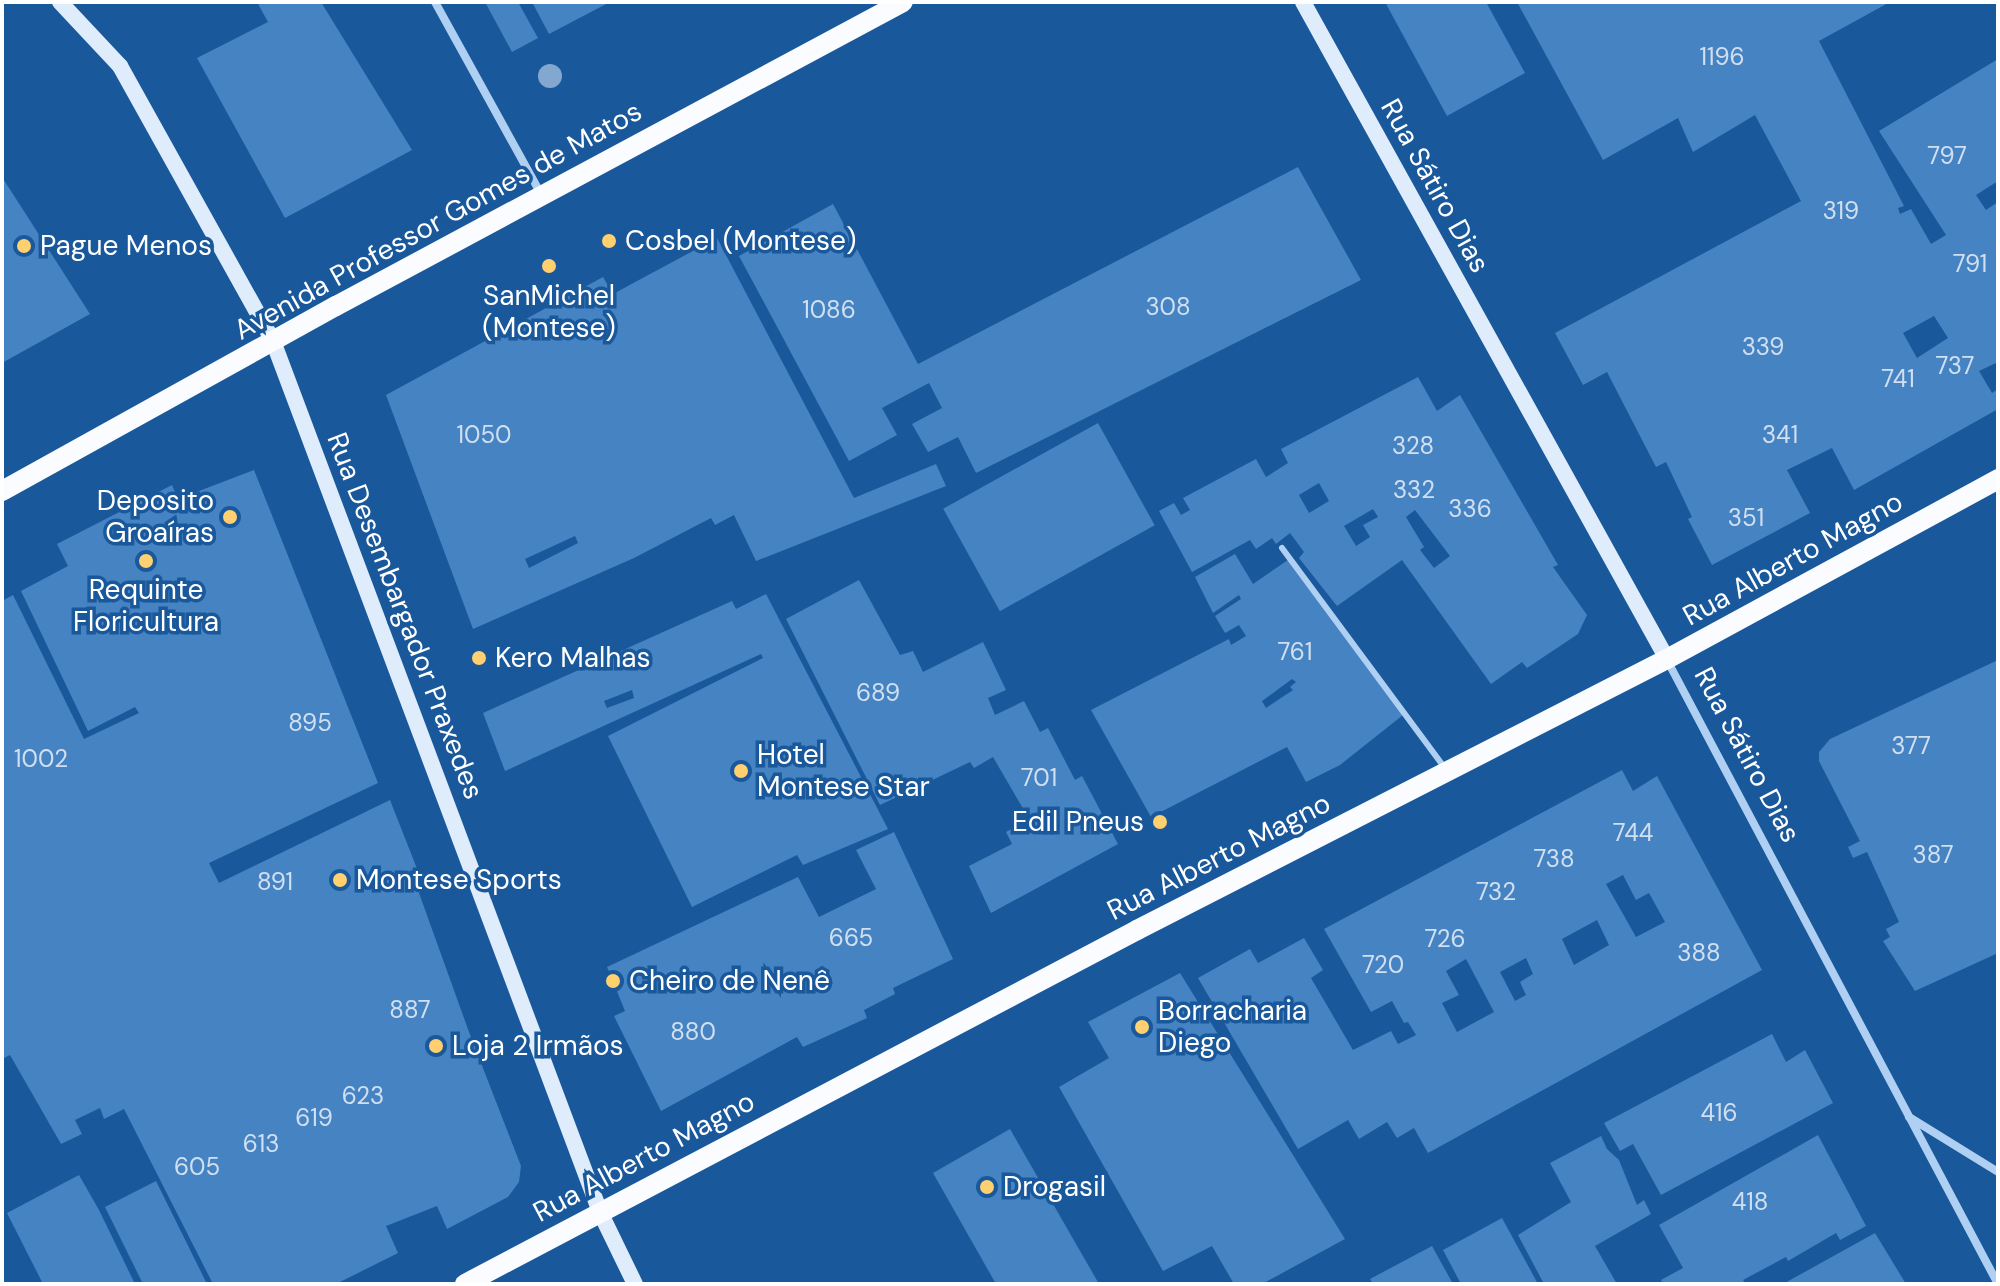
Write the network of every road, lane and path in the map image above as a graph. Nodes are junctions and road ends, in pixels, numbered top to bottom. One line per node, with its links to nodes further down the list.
1 (60, 2): 6 (street, Rua Desembargador Praxedes)
2 (435, 2): 5 (street)
3 (903, 2): 5 (main road, Avenida Professor Gomes de Matos)
4 (1303, 2): 10 (street, Rua Sátiro Dias)
5 (542, 195): 6 (main road, Avenida Professor Gomes de Matos)
6 (273, 341): 8 (main road, Avenida Professor Gomes de Matos); 14 (street, Rua Desembargador Praxedes)
7 (1998, 479): 10 (main road, Rua Alberto Magno)
8 (2, 491)
9 (1282, 548): 11 (lane)
10 (1667, 659): 11 (main road, Rua Alberto Magno); 12 (street, Rua Sátiro Dias)
11 (1447, 772): 14 (main road, Rua Alberto Magno)
12 (1908, 1116): 13 (street); 17 (street, Rua Sátiro Dias)
13 (1998, 1172)
14 (600, 1212): 15 (main road, Rua Alberto Magno); 16 (street, Rua Desembargador Praxedes)
15 (465, 1284)
16 (635, 1284)
17 (1998, 1284)

